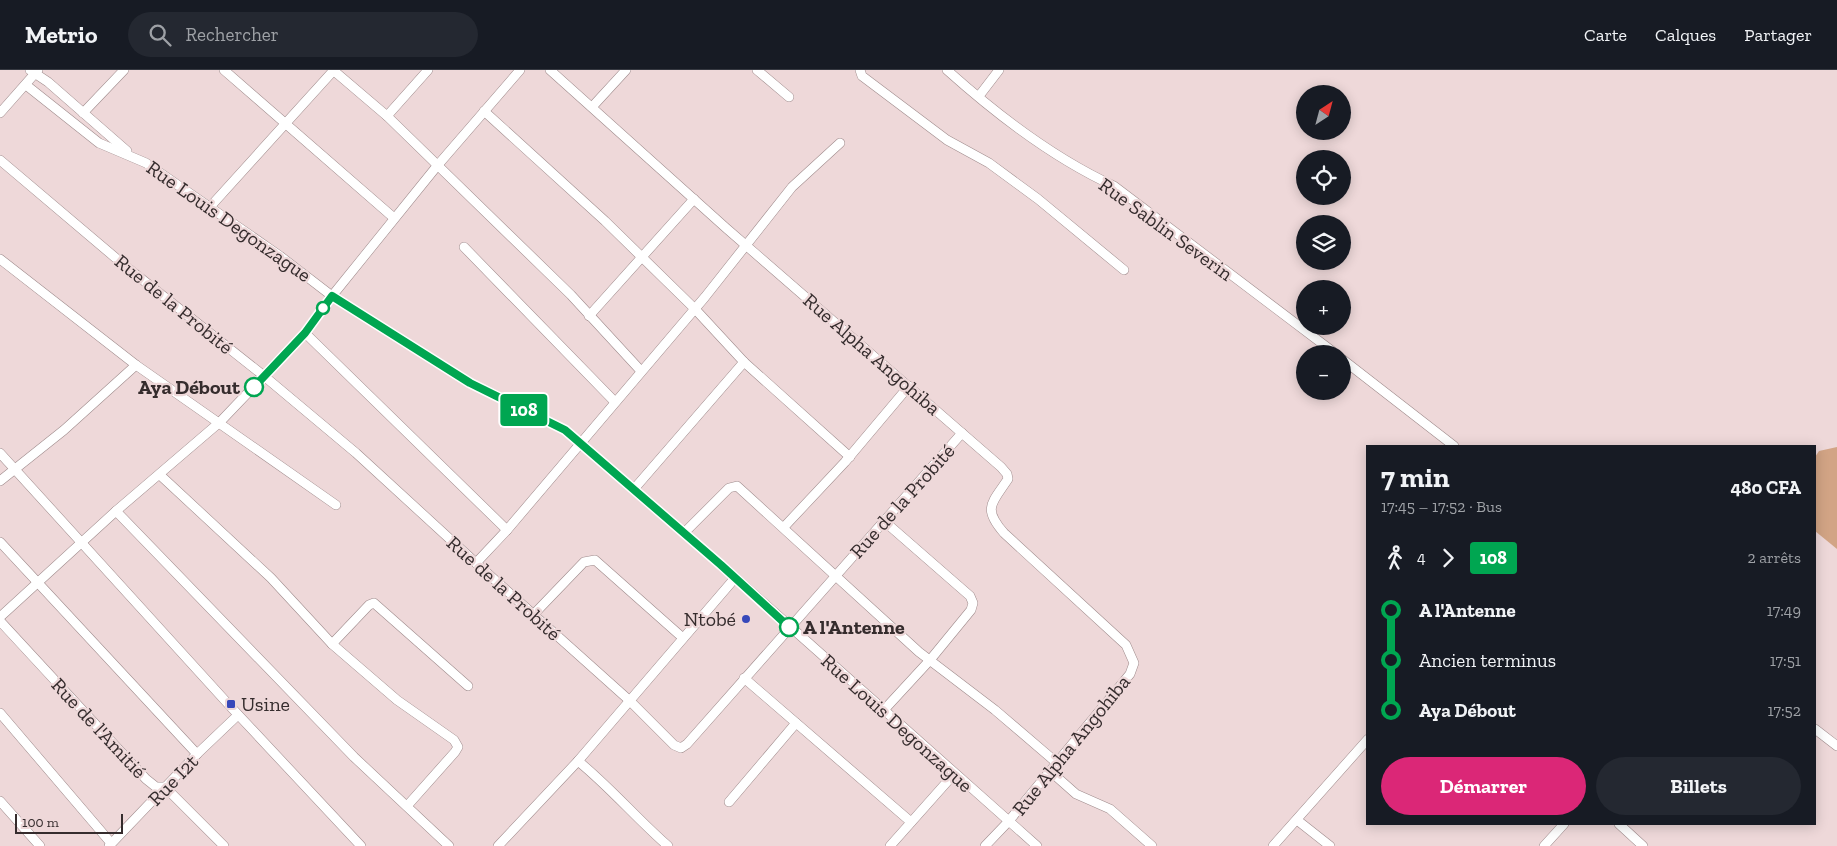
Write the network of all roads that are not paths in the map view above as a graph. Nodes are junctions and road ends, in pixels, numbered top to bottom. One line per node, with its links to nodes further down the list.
1 (124, 70): 19 (street)
2 (224, 70): 21 (street)
3 (333, 70): 20 (street); 21 (street)
4 (428, 70): 20 (street)
5 (520, 70): 17 (street)
6 (550, 70): 16 (street, Rue Alpha Angohiba)
7 (626, 70): 16 (street)
8 (757, 70): 15 (street)
9 (860, 70): 33 (street)
10 (946, 70): 14 (street, Rue Sablin Severin)
11 (1000, 70): 14 (street)
12 (34, 71): 13 (street); 19 (street)
13 (26, 85): 18 (street); 23 (street, Rue Louis Degonzague)
14 (979, 96): 38 (street, Rue Sablin Severin)
15 (789, 97)
16 (592, 107): 26 (street, Rue Alpha Angohiba)
17 (484, 111): 25 (street); 31 (street)
18 (0, 113)
19 (83, 113): 23 (street)
20 (386, 116): 25 (street)
21 (286, 122): 27 (street); 28 (street)
22 (840, 142): 29 (street)
23 (131, 154): 27 (street, Rue Louis Degonzague)
24 (0, 160): 43 (street, Rue de la Probité)
25 (437, 166): 28 (street); 36 (street)
26 (694, 199): 29 (street, Rue Alpha Angohiba); 31 (street)
27 (210, 208): 34 (street, Rue Louis Degonzague)
28 (394, 218): 34 (street)
29 (747, 246): 35 (street); 44 (street, Rue Alpha Angohiba)
30 (464, 247): 45 (street)
31 (641, 257): 35 (street); 36 (street)
32 (0, 259): 40 (street)
33 (1124, 270)
34 (332, 296): 37 (street); 48 (street, Rue Louis Degonzague)
35 (695, 309): 39 (street); 42 (street)
36 (590, 316): 42 (street)
37 (305, 333): 43 (street); 60 (street)
38 (1324, 345)
39 (744, 362): 51 (street); 55 (street)
40 (136, 365): 46 (street); 52 (street)
41 (1351, 366): 49 (street)
42 (641, 371): 45 (street)
43 (264, 376): 46 (street); 64 (street, Rue de la Probité)
44 (909, 386): 47 (street, Rue Alpha Angohiba); 51 (street)
45 (615, 402): 48 (street)
46 (220, 422): 53 (street); 56 (street)
47 (962, 433): 58 (street, Rue de la Probité); 87 (street, Rue Alpha Angohiba)
48 (581, 442): 55 (street, Rue Louis Degonzague); 60 (street)
49 (1453, 445)
50 (0, 453): 52 (street)
51 (850, 457): 59 (street)
52 (14, 468): 54 (street); 63 (street)
53 (160, 475): 57 (street); 73 (street)
54 (0, 480)
55 (634, 489): 61 (street, Rue Louis Degonzague)
56 (336, 505)
57 (116, 511): 63 (street); 93 (street)
58 (884, 521): 65 (street, Rue de la Probité); 74 (street)
59 (784, 527): 61 (street); 65 (street)
60 (507, 530): 64 (street)
61 (684, 533): 66 (street, Rue Louis Degonzague)
62 (0, 542): 67 (street)
63 (81, 543): 67 (street); 80 (street)
64 (476, 563): 68 (street, Rue de la Probité)
65 (835, 575): 71 (street, Rue de la Probité); 74 (street)
66 (735, 578): 71 (street, Rue Louis Degonzague); 72 (street)
67 (38, 583): 69 (street); 85 (street)
68 (534, 614): 72 (street); 77 (street, Rue de la Probité)
69 (0, 617)
70 (0, 621): 90 (street, Rue de l'Amitié)
71 (789, 627): 75 (street, Rue de la Probité); 78 (street, Rue Louis Degonzague)
72 (683, 638): 77 (street)
73 (332, 644): 76 (street); 93 (street)
74 (930, 660): 78 (street); 87 (street)
75 (744, 678): 77 (street, Rue de la Probité); 81 (street)
76 (468, 686)
77 (630, 700): 86 (street)
78 (882, 710): 89 (street, Rue Louis Degonzague)
79 (0, 713): 99 (street)
80 (238, 715): 85 (street, Rue I2t); 102 (street)
81 (796, 723): 92 (street); 95 (street)
82 (1816, 730): 84 (street)
83 (1366, 741): 94 (street)
84 (1837, 746)
85 (197, 754): 90 (street, Rue I2t)
86 (578, 761): 104 (street); 105 (street)
87 (1057, 763): 88 (street, Rue Alpha Angohiba)
88 (1050, 771): 96 (street, Rue Alpha Angohiba); 109 (street)
89 (954, 774): 95 (street); 96 (street, Rue Louis Degonzague)
90 (165, 787): 99 (street, Rue I2t); 101 (street, Rue de l'Amitié)
91 (0, 800): 100 (street)
92 (729, 802)
93 (407, 806): 103 (street)
94 (1297, 820): 110 (street); 111 (street)
95 (911, 822): 106 (street)
96 (1008, 822): 107 (street, Rue Alpha Angohiba); 108 (street, Rue Louis Degonzague)
97 (1563, 825): 112 (street)
98 (1620, 825): 113 (street)
99 (110, 844)
100 (40, 846)
101 (224, 846)
102 (361, 846)
103 (449, 846)
104 (498, 846)
105 (668, 846)
106 (890, 846)
107 (985, 846)
108 (1037, 846)
109 (1152, 846)
110 (1273, 846)
111 (1330, 846)
112 (1544, 846)
113 (1644, 846)

